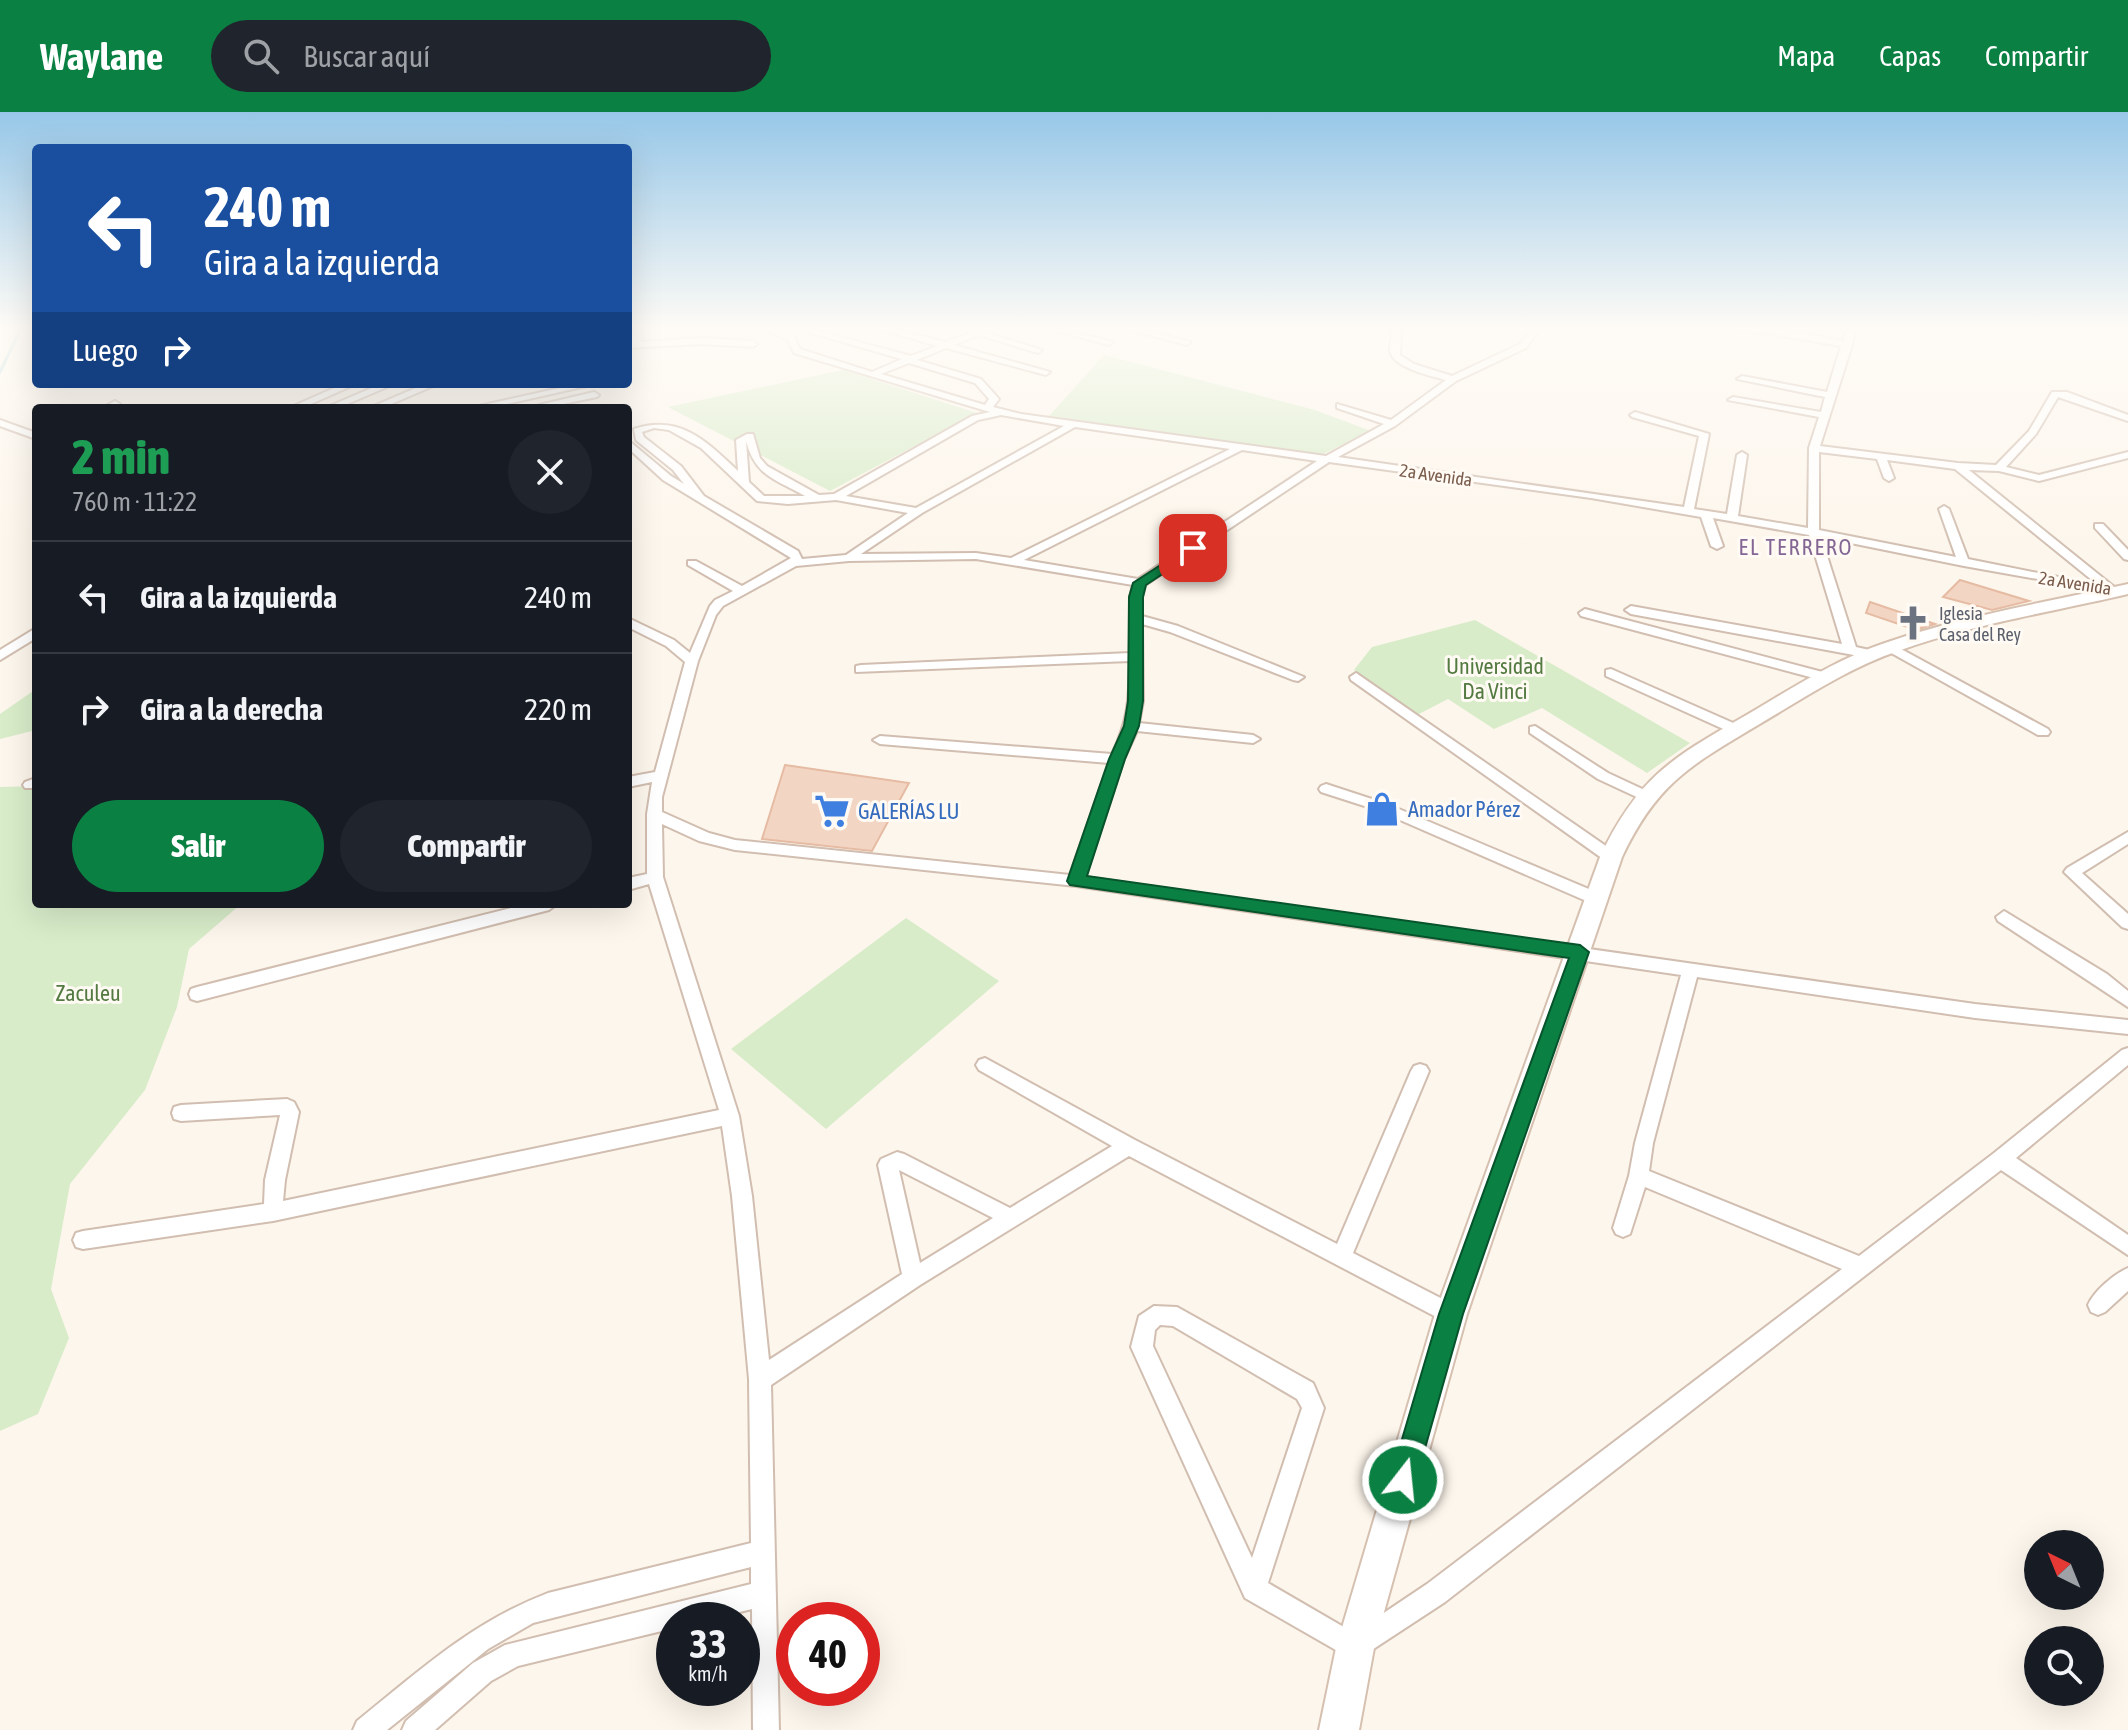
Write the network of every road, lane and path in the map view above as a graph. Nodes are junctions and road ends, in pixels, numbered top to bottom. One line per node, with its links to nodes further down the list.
1 (961, 402): 9 (street, 2a Avenida)
2 (992, 402): 9 (street)
3 (1422, 402): 16 (street)
4 (1742, 402): 12 (street)
5 (1828, 402): 12 (street)
6 (2051, 402): 26 (street)
7 (2084, 402): 13 (street)
8 (1340, 406): 16 (street)
9 (986, 409): 10 (street, 2a Avenida)
10 (999, 412): 15 (street, 2a Avenida); 29 (street)
11 (1635, 415): 34 (street)
12 (1824, 415): 20 (street)
13 (2128, 418)
14 (0, 423): 17 (street)
15 (1076, 423): 19 (street, 2a Avenida); 33 (street)
16 (1392, 424): 24 (street)
17 (32, 435)
18 (632, 447): 31 (street)
19 (1241, 447): 24 (street, 2a Avenida); 42 (street)
20 (1814, 448): 23 (street); 38 (street)
21 (1742, 455): 36 (street)
22 (2128, 455): 26 (street)
23 (1881, 457): 25 (street); 27 (street)
24 (1325, 460): 34 (street, 2a Avenida); 46 (street)
25 (1958, 466): 26 (street); 48 (street)
26 (1999, 468)
27 (1889, 478)
28 (744, 483): 30 (street); 30 (street); 31 (street)
29 (836, 497): 30 (street); 33 (street)
30 (816, 498)
31 (703, 501): 44 (street)
32 (1944, 509): 45 (street)
33 (918, 511): 41 (street)
34 (1688, 512): 35 (street, 2a Avenida)
35 (1706, 514): 36 (street, 2a Avenida); 39 (street)
36 (1732, 519): 38 (street, 2a Avenida)
37 (2099, 526): 40 (street)
38 (1814, 532): 45 (street, 2a Avenida); 54 (street)
39 (1717, 546)
40 (2128, 557)
41 (849, 558): 42 (street); 44 (street)
42 (1014, 561): 46 (street)
43 (692, 563): 47 (street)
44 (793, 563): 47 (street)
45 (1964, 563): 48 (street, 2a Avenida)
46 (1140, 583): 51 (street)
47 (741, 590): 57 (street)
48 (2120, 590): 54 (street)
49 (1631, 610): 54 (street)
50 (1585, 613): 62 (street)
51 (1136, 618): 56 (street); 60 (street)
52 (632, 624): 57 (street)
53 (32, 635): 55 (street)
54 (1870, 650): 62 (street); 66 (street)
55 (0, 656)
56 (1135, 657): 58 (street); 63 (street)
57 (692, 661): 70 (street)
58 (861, 669)
59 (1611, 673): 64 (street)
60 (1298, 677)
61 (1356, 677): 76 (street)
62 (1825, 677): 64 (street)
63 (1132, 726): 67 (street); 69 (street)
64 (1735, 729): 73 (street)
65 (1535, 730): 73 (street)
66 (2043, 732)
67 (1253, 739)
68 (880, 740): 69 (street)
69 (1117, 759): 78 (street)
70 (659, 776): 71 (street); 74 (street)
71 (632, 781)
72 (1326, 789): 80 (street)
73 (1646, 796): 76 (street)
74 (654, 814): 77 (street); 78 (street)
75 (2128, 837): 83 (street)
76 (1611, 857): 80 (street)
77 (655, 877): 79 (street); 93 (street)
78 (1076, 881): 84 (street)
79 (632, 883)
80 (1597, 899): 84 (street)
81 (533, 908): 86 (street)
82 (2004, 917): 87 (street)
83 (2128, 923)
84 (1580, 952): 85 (street); 107 (street)
85 (1690, 972): 88 (street); 96 (street)
86 (197, 994)
87 (2128, 1000)
88 (2128, 1027)
89 (2128, 1055): 95 (street)
90 (985, 1065): 94 (street)
91 (1420, 1071): 102 (street)
92 (181, 1113): 97 (street)
93 (730, 1116): 97 (street); 108 (street)
94 (1128, 1146): 98 (street); 102 (street)
95 (2001, 1159): 101 (street); 103 (street)
96 (1639, 1176): 99 (street); 103 (street)
97 (273, 1212): 100 (street)
98 (1011, 1218): 104 (street); 104 (street)
99 (1623, 1228)
100 (83, 1240)
101 (2128, 1246)
102 (1342, 1256): 107 (street)
103 (1859, 1266): 112 (street)
104 (913, 1278): 108 (street)
105 (2128, 1278): 106 (street)
106 (2098, 1305)
107 (1451, 1314): 112 (street)
108 (760, 1379): 109 (street)
109 (762, 1552): 111 (street); 113 (street)
110 (1254, 1589): 110 (street); 112 (street)
111 (763, 1594): 114 (street); 115 (street)
112 (1355, 1648): 116 (street)
113 (366, 1730)
114 (415, 1730)
115 (766, 1730)
116 (1339, 1730)

